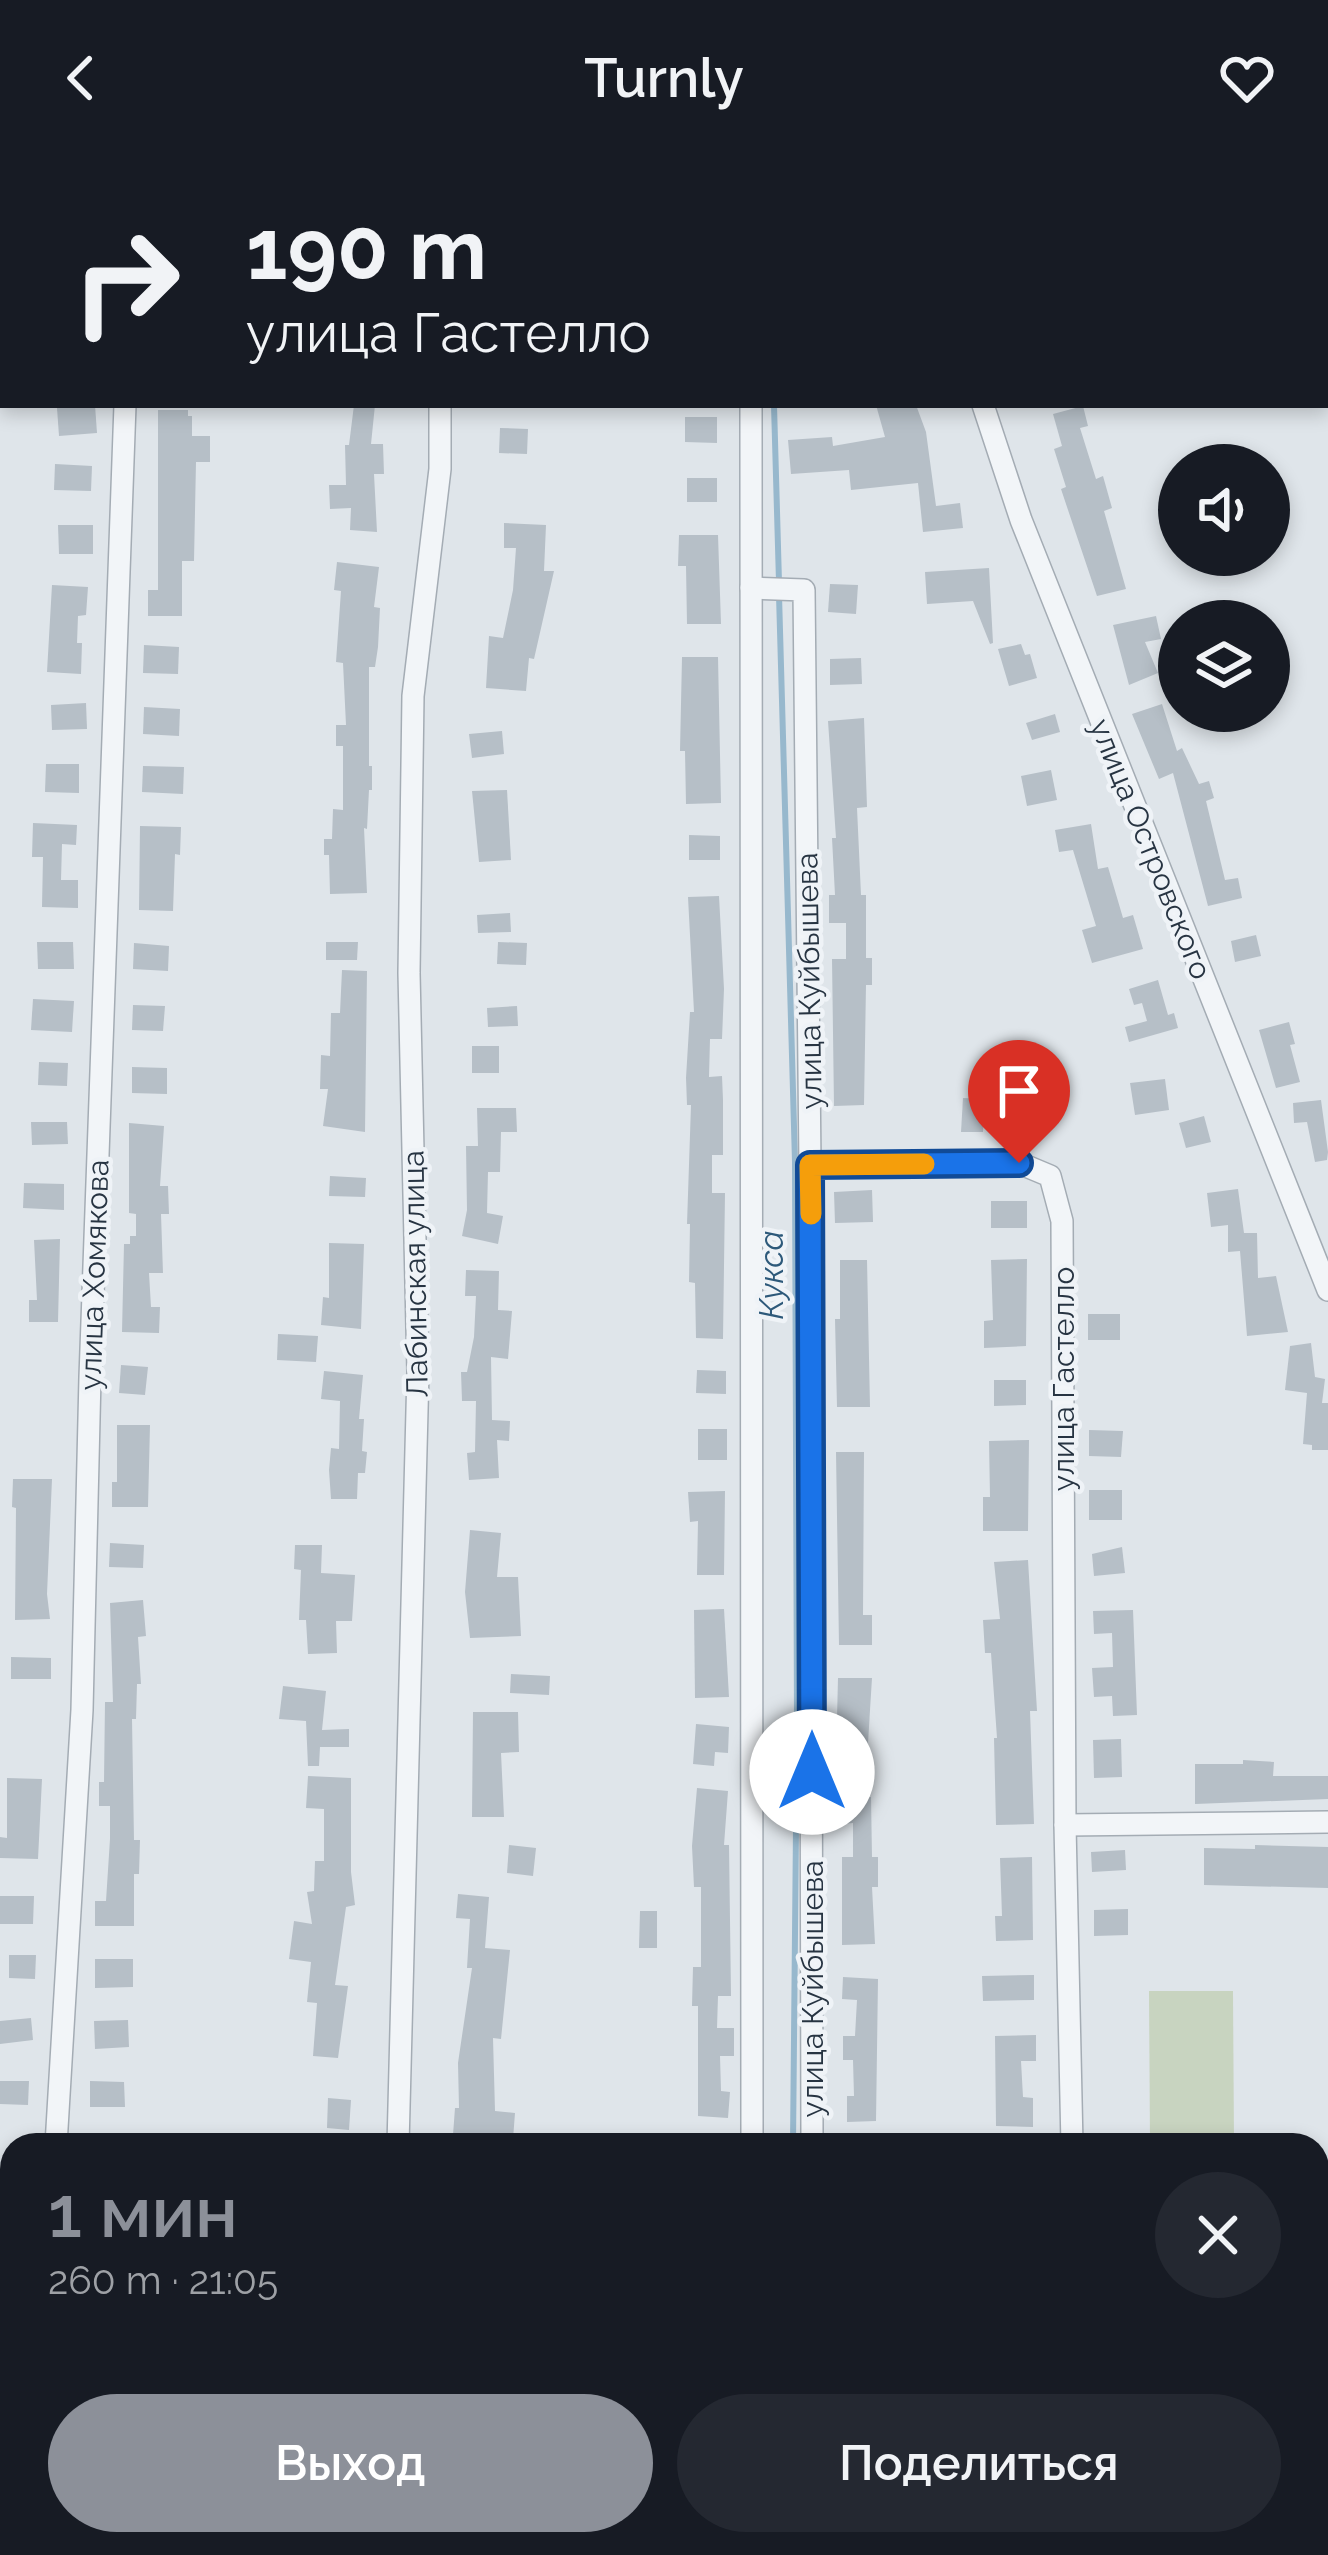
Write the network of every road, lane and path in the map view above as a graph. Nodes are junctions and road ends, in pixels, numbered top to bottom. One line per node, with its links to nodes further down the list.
1 (125, 408): 10 (street, улица Хомякова)
2 (440, 408): 11 (street, Лабинская улица)
3 (751, 408): 5 (street, улица Куйбышева)
4 (984, 408): 7 (street, улица Островского)
5 (770, 588): 6 (street, улица Куйбышева); 12 (street, улица Куйбышева)
6 (810, 1165): 9 (street, улица Гастелло); 13 (street, улица Куйбышева)
7 (1328, 1290)
8 (1328, 1822): 9 (street)
9 (1065, 1825): 14 (street, улица Гастелло)
10 (57, 2133)
11 (398, 2133)
12 (752, 2133)
13 (812, 2133)
14 (1072, 2133)

